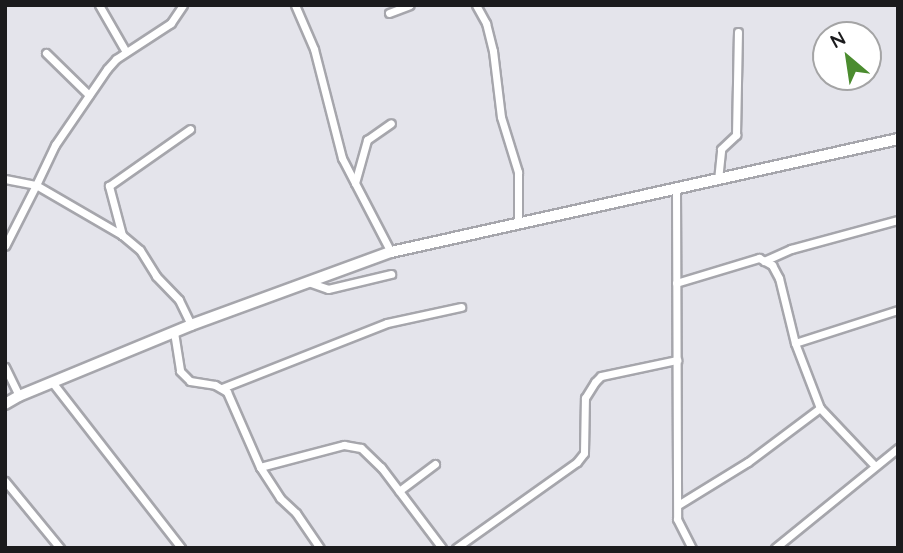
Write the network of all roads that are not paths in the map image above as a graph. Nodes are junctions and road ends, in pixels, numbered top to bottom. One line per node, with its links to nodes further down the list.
1 (99, 5): 8 (street)
2 (183, 5): 8 (street)
3 (295, 5): 16 (street)
4 (410, 5): 6 (street)
5 (476, 5): 20 (street)
6 (389, 13)
7 (738, 32): 15 (street)
8 (127, 52): 10 (street)
9 (46, 54): 10 (street)
10 (89, 95): 17 (street)
11 (391, 123): 16 (street)
12 (190, 129): 21 (street)
13 (898, 139): 15 (main road)
14 (5, 179): 17 (street)
15 (718, 180): 18 (main road)
16 (355, 184): 23 (street)
17 (36, 185): 21 (street); 22 (street)
18 (676, 189): 20 (main road); 27 (street)
19 (898, 220): 24 (street)
20 (518, 224): 23 (main road)
21 (122, 235): 30 (street)
22 (5, 246)
23 (391, 252): 26 (main road)
24 (764, 261): 27 (street); 32 (street)
25 (391, 274): 26 (street)
26 (308, 282): 30 (main road)
27 (676, 283): 33 (street)
28 (461, 307): 36 (street)
29 (898, 310): 32 (street)
30 (191, 325): 31 (main road)
31 (174, 332): 35 (main road); 36 (street)
32 (796, 343): 39 (street)
33 (677, 360): 46 (street); 51 (street)
34 (5, 367): 37 (street)
35 (52, 382): 37 (main road); 48 (street)
36 (222, 388): 43 (street)
37 (19, 396): 38 (main road)
38 (5, 404)
39 (820, 408): 42 (street); 46 (street)
40 (898, 448): 42 (street)
41 (435, 464): 45 (street)
42 (874, 465): 53 (street)
43 (260, 467): 45 (street); 49 (street)
44 (5, 482): 47 (street)
45 (399, 491): 50 (street)
46 (678, 505): 52 (street)
47 (60, 548)
48 (181, 548)
49 (320, 548)
50 (443, 548)
51 (456, 548)
52 (692, 548)
53 (775, 548)

